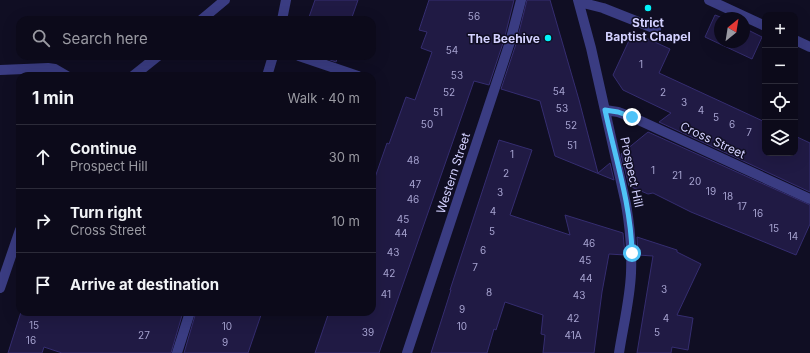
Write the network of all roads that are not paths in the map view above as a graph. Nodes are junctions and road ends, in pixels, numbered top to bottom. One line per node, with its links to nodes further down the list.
1 (224, 0): 6 (street)
2 (286, 0): 7 (street)
3 (521, 0): 26 (street, Western Street)
4 (709, 0): 8 (street)
5 (578, 1): 9 (street); 20 (street, Prospect Hill)
6 (206, 16)
7 (283, 16)
8 (762, 25)
9 (656, 29)
10 (798, 41): 11 (street)
11 (810, 47)
12 (153, 60): 17 (street)
13 (272, 60): 18 (street)
14 (311, 60): 19 (street)
15 (0, 70): 16 (street)
16 (61, 72)
17 (139, 72)
18 (268, 72)
19 (346, 72)
20 (605, 110): 21 (street, Cross Street); 27 (street, Prospect Hill)
21 (810, 199)
22 (16, 242): 23 (street)
23 (0, 288)
24 (189, 316): 25 (street)
25 (177, 353)
26 (407, 353)
27 (619, 353)

